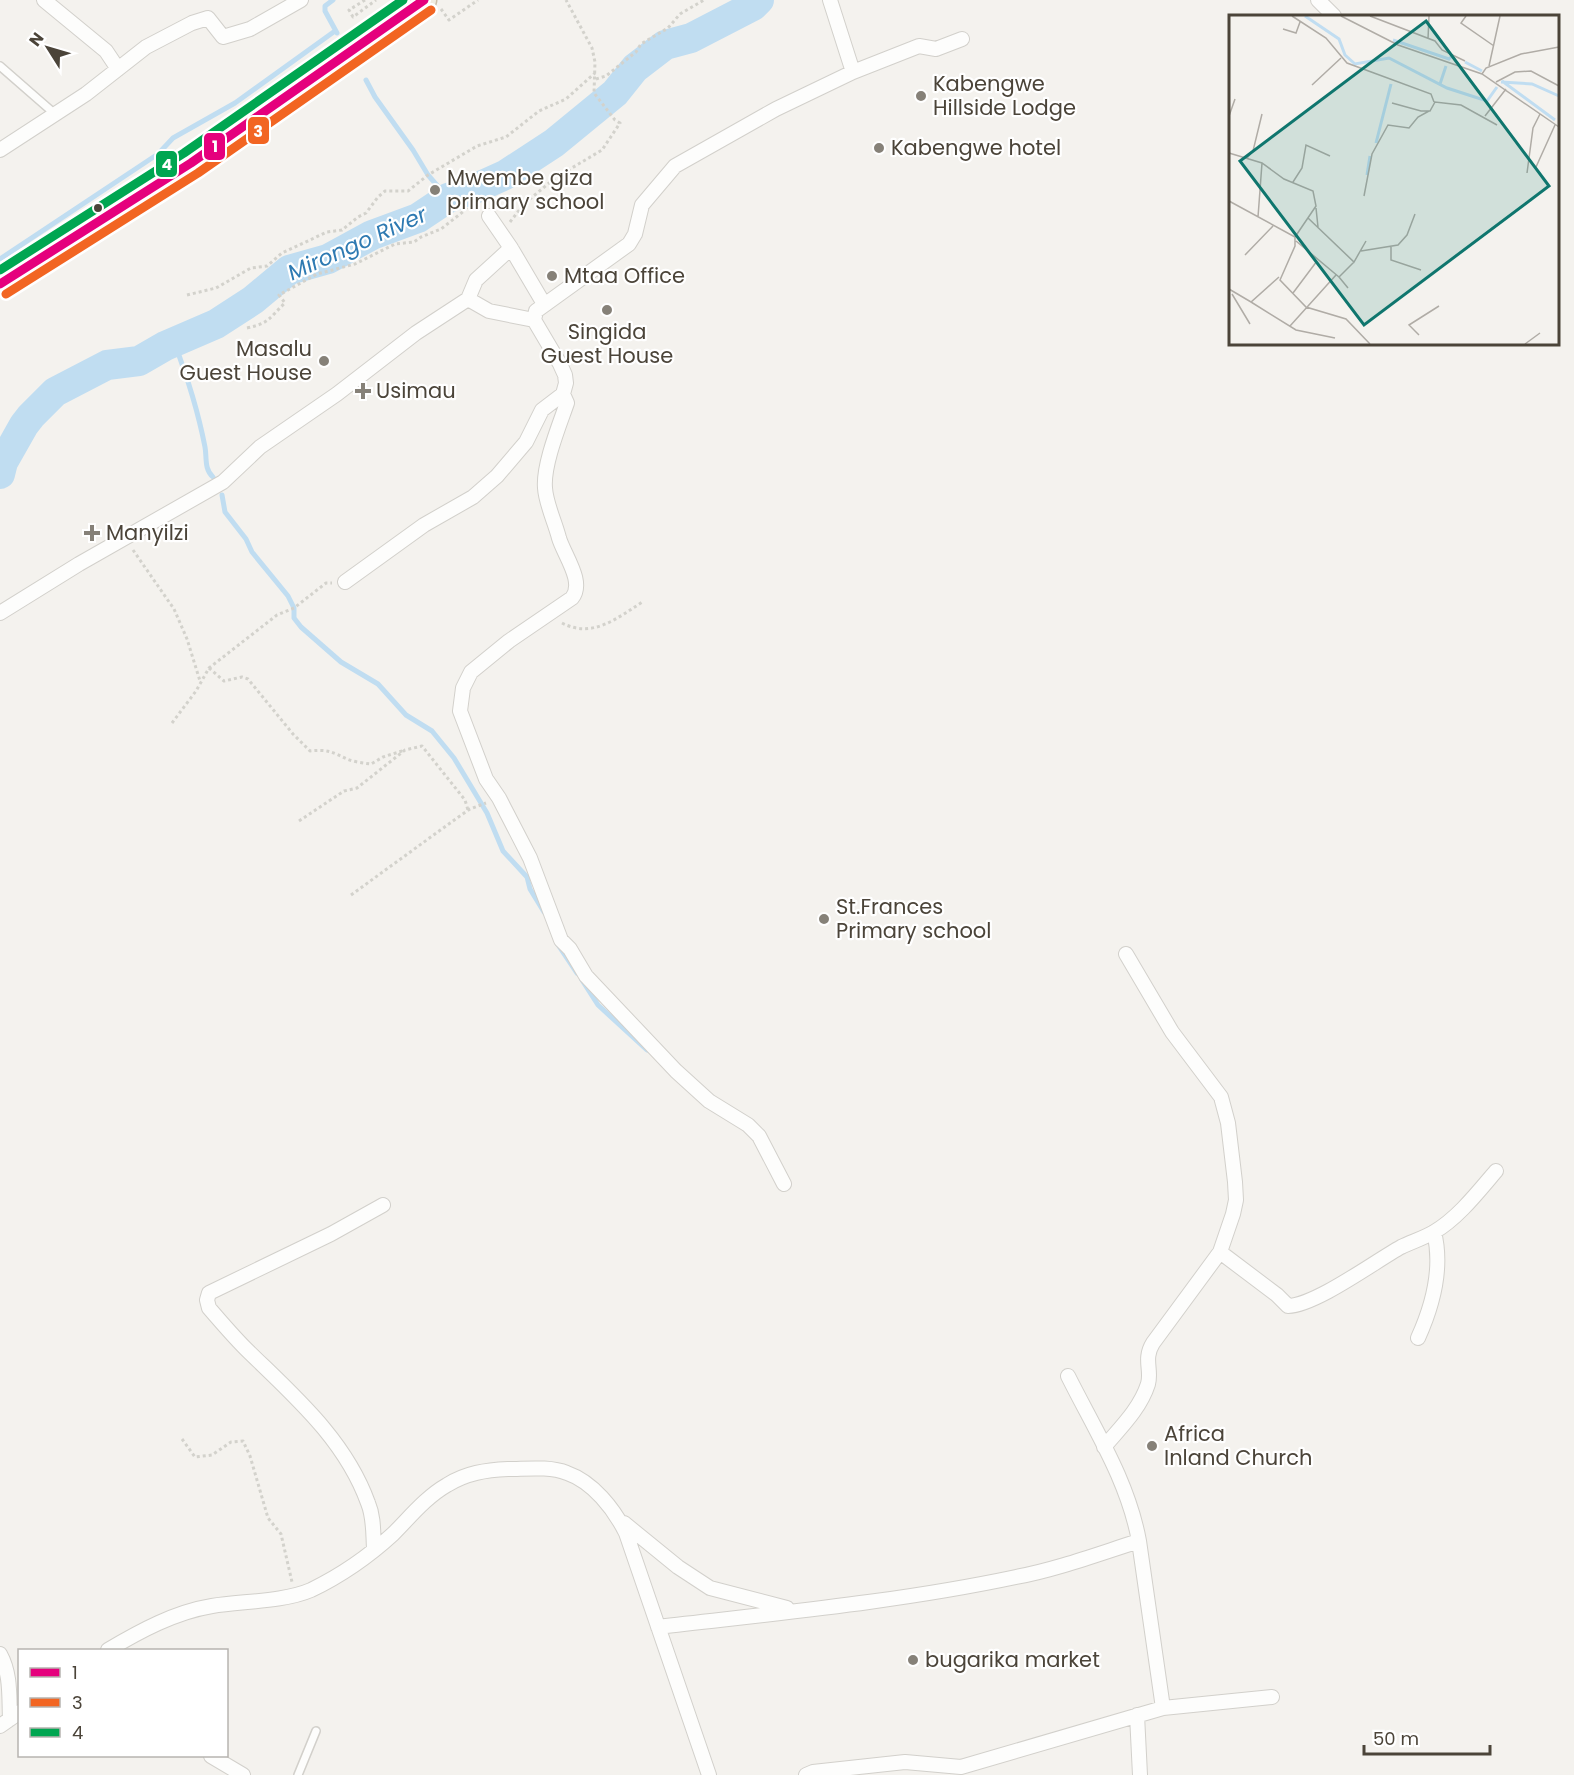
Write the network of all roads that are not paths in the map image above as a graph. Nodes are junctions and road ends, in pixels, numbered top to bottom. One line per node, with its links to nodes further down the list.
1 (44, 0): 9 (street)
2 (301, 0): 9 (street)
3 (830, 0): 10 (street)
4 (1318, 0): 6 (street)
5 (432, 3): 15 (highway)
6 (1333, 15)
7 (962, 39): 10 (street)
8 (0, 66): 11 (lane)
9 (118, 69): 11 (street)
10 (853, 72): 17 (street)
11 (56, 114): 12 (street)
12 (0, 150)
13 (489, 216): 14 (street)
14 (511, 248): 16 (street); 17 (street)
15 (0, 284)
16 (468, 298): 18 (street); 21 (street)
17 (544, 304): 18 (street)
18 (534, 320): 19 (street)
19 (563, 394): 20 (street); 24 (street)
20 (345, 582)
21 (0, 613)
22 (1125, 954): 27 (street)
23 (1496, 1171): 26 (street)
24 (784, 1184)
25 (383, 1205): 33 (street)
26 (1434, 1232): 27 (street); 28 (street)
27 (1220, 1252): 30 (street)
28 (1418, 1338)
29 (1068, 1377): 30 (street)
30 (1104, 1447): 32 (street)
31 (620, 1520): 33 (street); 34 (street); 35 (street)
32 (1138, 1541): 34 (street); 39 (street)
33 (374, 1548): 36 (street)
34 (795, 1611): 35 (street)
35 (658, 1627): 47 (street)
36 (112, 1649)
37 (0, 1654): 41 (street)
38 (1272, 1697): 39 (street)
39 (1163, 1708): 40 (street)
40 (1137, 1715): 44 (street); 49 (street)
41 (10, 1719)
42 (316, 1731): 46 (lane)
43 (214, 1757): 45 (street)
44 (962, 1771): 48 (street)
45 (243, 1775)
46 (298, 1775)
47 (709, 1775)
48 (806, 1775)
49 (1140, 1775)

